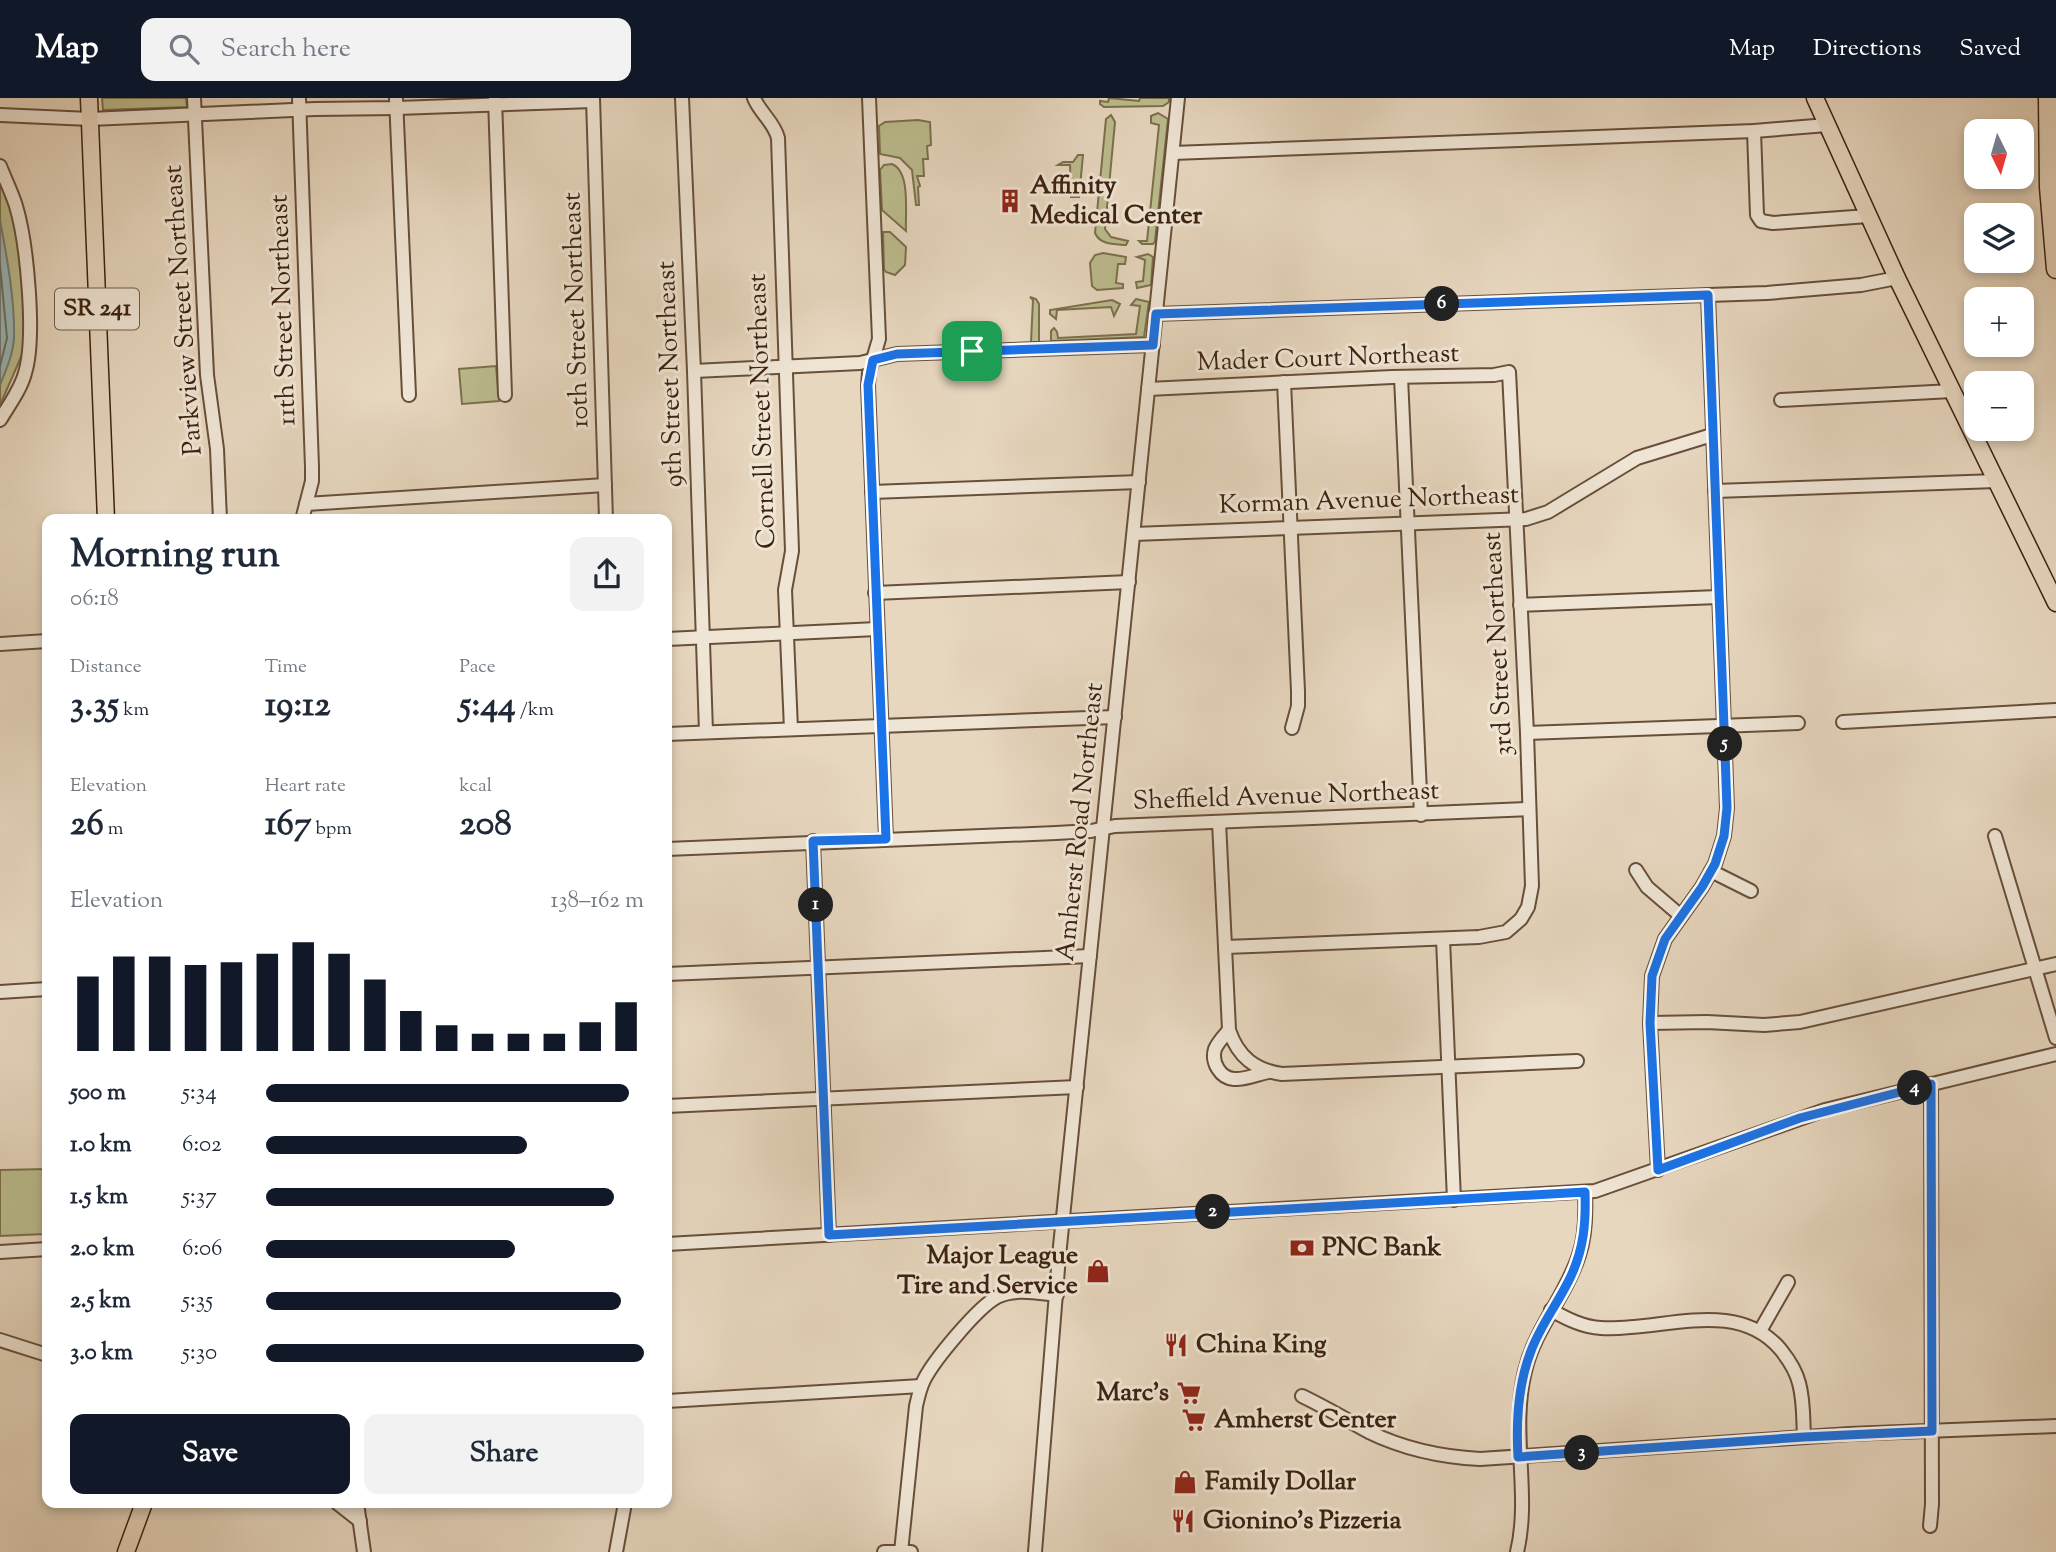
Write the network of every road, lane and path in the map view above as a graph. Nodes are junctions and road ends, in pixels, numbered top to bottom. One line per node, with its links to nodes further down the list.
1 (89, 98): 15 (main road, SR 241)
2 (194, 98): 13 (street, Parkview Street Northeast)
3 (682, 98): 28 (street, 9th Street Northeast)
4 (754, 98): 27 (street, Cornell Street Northeast)
5 (869, 98): 26 (street)
6 (1178, 98): 18 (street, Amherst Road Northeast)
7 (1815, 98): 16 (main road)
8 (2048, 98): 21 (highway)
9 (593, 99): 10 (street); 41 (street, 10th Street Northeast)
10 (495, 102): 11 (street); 35 (street)
11 (397, 103): 12 (street); 34 (street)
12 (299, 104): 13 (street); 44 (street, 11th Street Northeast)
13 (194, 114): 15 (street); 46 (street, Parkview Street Northeast)
14 (0, 115): 15 (street)
15 (90, 119): 45 (main road, SR 241)
16 (1827, 125): 17 (street); 20 (main road)
17 (1754, 131): 18 (street); 20 (street)
18 (1172, 153): 24 (street, Amherst Road Northeast)
19 (0, 166): 37 (street)
20 (1868, 216): 22 (main road)
21 (2056, 269)
22 (1897, 278): 23 (street); 33 (main road)
23 (1708, 295): 24 (street); 38 (street)
24 (1156, 314): 25 (street, Amherst Road Northeast)
25 (1153, 345): 26 (street); 32 (street, Amherst Road Northeast)
26 (873, 360): 27 (street); 43 (street)
27 (785, 367): 28 (street); 59 (street, Cornell Street Northeast)
28 (694, 371): 60 (street, 9th Street Northeast)
29 (1509, 372): 30 (street, Mader Court Northeast); 49 (street, 3rd Street Northeast)
30 (1401, 377): 31 (street, Mader Court Northeast); 50 (street)
31 (1284, 382): 32 (street, Mader Court Northeast); 51 (street)
32 (1148, 389): 40 (street, Amherst Road Northeast)
33 (1952, 391): 36 (street); 39 (main road)
34 (409, 395)
35 (505, 395)
36 (1781, 400)
37 (0, 420)
38 (1712, 435): 42 (street); 49 (street, Korman Avenue Northeast)
39 (1996, 481): 42 (street); 56 (main road)
40 (1139, 482): 43 (street); 52 (street, Amherst Road Northeast)
41 (605, 485): 44 (street); 48 (street, 10th Street Northeast)
42 (1715, 491): 55 (street)
43 (872, 492): 54 (street)
44 (306, 504): 47 (street, 11th Street Northeast)
45 (106, 514)
46 (220, 514)
47 (304, 514)
48 (606, 514)
49 (1516, 520): 50 (street, Korman Avenue Northeast); 57 (street, 3rd Street Northeast)
50 (1408, 523): 51 (street, Korman Avenue Northeast); 76 (street)
51 (1291, 527): 52 (street, Korman Avenue Northeast); 70 (street)
52 (1134, 534): 53 (street, Amherst Road Northeast)
53 (1129, 582): 54 (street); 65 (street, Amherst Road Northeast)
54 (875, 593): 58 (street)
55 (1718, 597): 57 (street); 69 (street)
56 (2056, 603)
57 (1521, 605): 73 (street, 3rd Street Northeast)
58 (877, 629): 59 (street); 68 (street)
59 (787, 633): 60 (street); 71 (street, Cornell Street Northeast)
60 (703, 637): 61 (street); 72 (street, 9th Street Northeast)
61 (672, 639)
62 (42, 642): 63 (street)
63 (0, 644)
64 (2056, 710): 66 (street)
65 (1115, 717): 68 (street); 78 (street, Amherst Road Northeast)
66 (1843, 722)
67 (1798, 723): 69 (street)
68 (881, 725): 71 (street); 80 (street)
69 (1724, 726): 73 (street); 84 (street)
70 (1292, 728)
71 (791, 729): 72 (street)
72 (706, 732): 74 (street)
73 (1527, 733): 75 (street, 3rd Street Northeast)
74 (672, 734)
75 (1529, 809): 76 (street, Sheffield Avenue Northeast); 87 (street, 3rd Street Northeast)
76 (1421, 815): 77 (street, Sheffield Avenue Northeast)
77 (1219, 822): 78 (street, Sheffield Avenue Northeast); 88 (street)
78 (1103, 827): 80 (street, Sheffield Avenue Northeast); 89 (street, Amherst Road Northeast)
79 (1995, 836): 92 (street)
80 (886, 839): 81 (street, Sheffield Avenue Northeast)
81 (813, 841): 82 (street, Sheffield Avenue Northeast); 91 (street)
82 (672, 849)
83 (1636, 870): 86 (street)
84 (1711, 871): 85 (street); 86 (street)
85 (1751, 891)
86 (1681, 916): 96 (street)
87 (1443, 939): 88 (street, 3rd Street Northeast); 101 (street)
88 (1224, 947): 97 (street)
89 (1090, 956): 91 (street); 104 (street, Amherst Road Northeast)
90 (2056, 964): 92 (street)
91 (818, 966): 93 (street); 105 (street)
92 (2034, 969): 96 (street); 98 (street)
93 (672, 974)
94 (42, 989): 95 (street)
95 (0, 992)
96 (1650, 1023): 107 (street)
97 (1229, 1030): 102 (street); 102 (street)
98 (2056, 1038)
99 (2056, 1054): 103 (street)
100 (1577, 1061): 101 (street)
101 (1448, 1067): 102 (street); 109 (street)
102 (1268, 1072)
103 (1931, 1084): 107 (street); 125 (street)
104 (1077, 1087): 105 (street); 110 (street, Amherst Road Northeast)
105 (823, 1097): 106 (street); 111 (street)
106 (672, 1106)
107 (1658, 1170): 108 (street)
108 (1585, 1192): 109 (street); 117 (street)
109 (1454, 1200): 110 (street)
110 (1064, 1220): 111 (street); 116 (street, Amherst Road Northeast)
111 (829, 1235): 112 (street)
112 (672, 1244)
113 (42, 1249): 114 (street)
114 (0, 1252)
115 (1788, 1282): 118 (street)
116 (1057, 1295): 121 (street); 139 (street, Amherst Road Northeast)
117 (1551, 1310): 118 (street); 127 (street)
118 (1760, 1331): 126 (street)
119 (0, 1340): 120 (street)
120 (42, 1353)
121 (921, 1386): 123 (street); 134 (street)
122 (1302, 1396): 127 (street)
123 (672, 1401)
124 (2056, 1426): 125 (street)
125 (1932, 1431): 126 (street); 133 (street)
126 (1804, 1437): 127 (street)
127 (1518, 1457): 140 (street)
128 (142, 1508): 135 (main road)
129 (343, 1508): 132 (street)
130 (358, 1508): 132 (street)
131 (624, 1508): 137 (street)
132 (360, 1521): 136 (street)
133 (1930, 1526)
134 (904, 1551): 138 (street)
135 (126, 1552)
136 (364, 1552)
137 (616, 1552)
138 (884, 1552)
139 (1035, 1552)
140 (1517, 1552)

